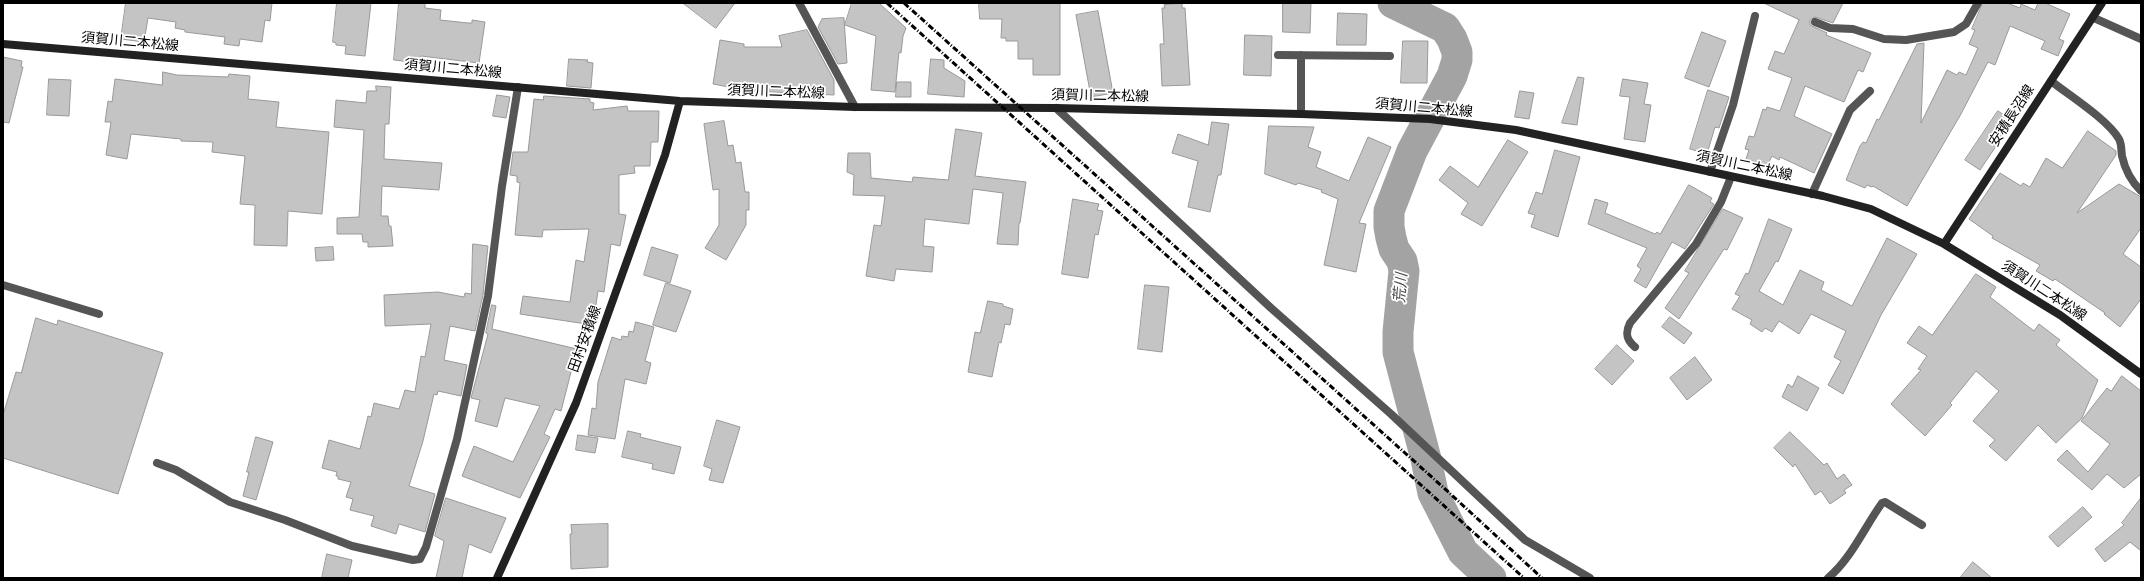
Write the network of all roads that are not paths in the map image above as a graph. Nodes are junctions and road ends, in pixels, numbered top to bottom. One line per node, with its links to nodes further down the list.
1 (799, 3): 16 (street)
2 (1978, 3): 6 (street)
3 (2102, 3): 5 (main road, 安積長沼線)
4 (1754, 16): 19 (street)
5 (2094, 18): 7 (street); 12 (main road, 安積長沼線)
6 (1815, 22)
7 (2141, 39)
8 (3, 44): 13 (main road, 須賀川二本松線)
9 (1278, 55): 10 (street)
10 (1301, 55): 11 (street); 18 (street)
11 (1390, 56)
12 (2051, 81): 21 (street); 23 (main road, 安積長沼線)
13 (518, 87): 15 (main road, 須賀川二本松線); 28 (street)
14 (1870, 90): 22 (street)
15 (680, 101): 16 (main road, 須賀川二本松線); 30 (main road, 田村安積線)
16 (855, 107): 17 (main road, 須賀川二本松線)
17 (1056, 108): 18 (main road, 須賀川二本松線); 31 (street)
18 (1301, 114): 19 (main road, 須賀川二本松線)
19 (1710, 172): 20 (main road, 須賀川二本松線)
20 (1731, 177): 22 (main road, 須賀川二本松線); 26 (street)
21 (2141, 190)
22 (1812, 194): 23 (main road, 須賀川二本松線)
23 (1944, 244): 27 (main road, 須賀川二本松線)
24 (3, 285): 25 (street)
25 (99, 314)
26 (1635, 348)
27 (2141, 374)
28 (157, 463)
29 (1922, 525): 32 (street)
30 (497, 578)
31 (1590, 578)
32 (1828, 578)

